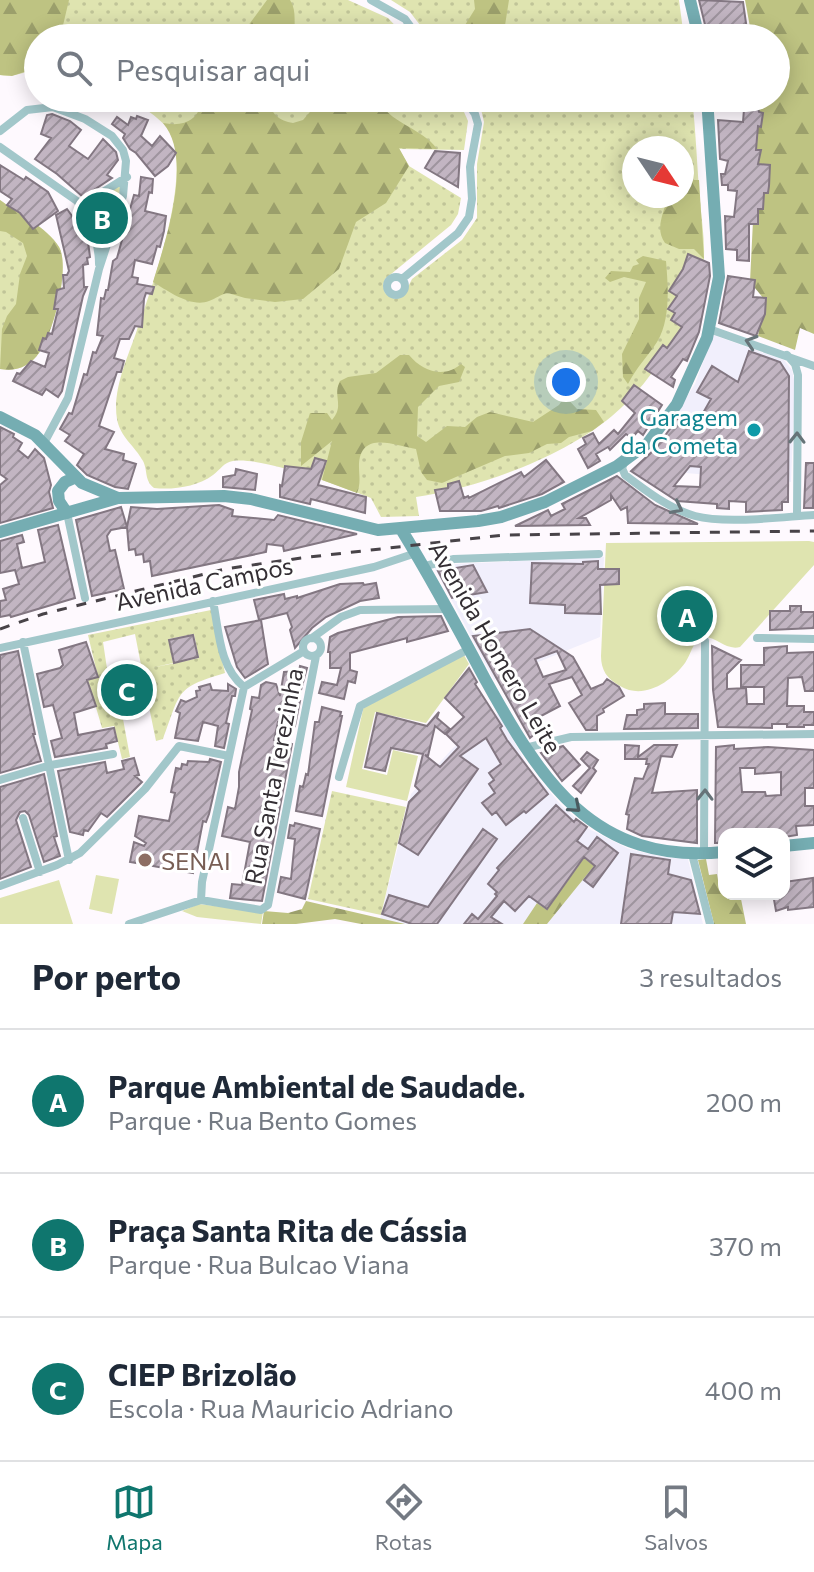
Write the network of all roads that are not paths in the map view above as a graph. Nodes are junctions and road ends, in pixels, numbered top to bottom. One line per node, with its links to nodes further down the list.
1 (371, 0): 3 (street)
2 (690, 0): 4 (main road)
3 (409, 24)
4 (696, 24)
5 (24, 112): 9 (street)
6 (69, 112): 11 (street)
7 (474, 112): 14 (street)
8 (708, 112): 15 (main road)
9 (0, 131)
10 (0, 147): 12 (street)
11 (127, 177): 12 (street); 13 (street)
12 (81, 206): 13 (street)
13 (99, 269): 19 (street)
14 (402, 279)
15 (709, 329): 16 (street, one-way to 15); 20 (main road)
16 (789, 357): 17 (street); 27 (street, one-way to 16)
17 (814, 366)
18 (0, 417): 19 (main road)
19 (44, 443): 21 (main road)
20 (618, 467): 27 (street, one-way to 27); 28 (main road)
21 (74, 478): 22 (main road); 25 (main road)
22 (90, 488): 23 (main road); 24 (main road)
23 (118, 498): 24 (main road); 28 (main road)
24 (86, 508): 25 (main road)
25 (67, 513): 29 (main road); 33 (street)
26 (814, 515): 27 (street)
27 (797, 516)
28 (401, 529): 30 (main road, Avenida Homero Leite)
29 (0, 532)
30 (416, 553): 32 (main road, Avenida Homero Leite); 34 (street, Avenida Campos)
31 (599, 554): 32 (street)
32 (425, 566): 35 (main road, Avenida Homero Leite)
33 (85, 598)
34 (213, 601): 40 (street, Avenida Campos); 45 (street)
35 (447, 609): 37 (street); 42 (main road, Avenida Homero Leite)
36 (757, 638): 38 (street)
37 (316, 639): 43 (street); 44 (street)
38 (814, 639)
39 (705, 641): 47 (street)
40 (23, 642): 41 (street, Avenida Campos); 51 (street)
41 (0, 648)
42 (469, 649): 48 (main road, Avenida Homero Leite); 52 (street)
43 (304, 651): 44 (street); 45 (street)
44 (316, 656): 62 (street, Rua Santa Terezinha)
45 (244, 687): 50 (street)
46 (814, 734): 47 (street)
47 (705, 736): 48 (street); 58 (street, one-way to 47)
48 (525, 748): 58 (main road, Avenida Homero Leite, one-way to 58)
49 (113, 754): 51 (street)
50 (229, 756): 59 (street); 62 (street)
51 (51, 765): 53 (street); 59 (street)
52 (339, 777)
53 (0, 780)
54 (23, 818): 60 (street)
55 (814, 843): 56 (main road)
56 (790, 845)
57 (718, 852): 58 (main road, Avenida Homero Leite)
58 (698, 854): 64 (street)
59 (69, 860): 60 (street)
60 (40, 872): 61 (street)
61 (0, 886)
62 (201, 900): 63 (street)
63 (129, 924)
64 (710, 924)

